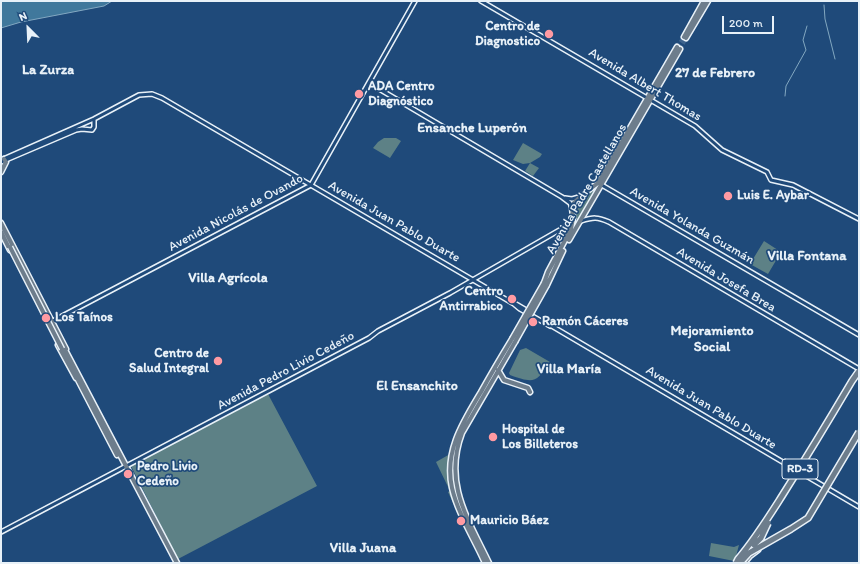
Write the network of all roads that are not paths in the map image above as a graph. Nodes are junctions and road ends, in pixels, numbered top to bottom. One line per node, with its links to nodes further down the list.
1 (415, 1): 6 (main road, Avenida Nicolás de Ovando)
2 (481, 1): 7 (main road, Avenida Albert Thomas)
3 (704, 1): 4 (main road)
4 (708, 1)
5 (679, 48): 7 (main road, Avenida Padre Castellanos)
6 (369, 83): 12 (main road, Avenida Nicolás de Ovando); 14 (main road)
7 (649, 99): 11 (main road, Avenida Padre Castellanos); 18 (main road, Avenida Albert Thomas)
8 (94, 119): 9 (main road, Avenida Juan Pablo Duarte); 9 (main road, Avenida Juan Pablo Duarte); 12 (main road, Avenida Juan Pablo Duarte)
9 (3, 160): 10 (main road)
10 (1, 172)
11 (600, 184): 13 (main road, Avenida Padre Castellanos); 15 (main road, Avenida Padre Castellanos); 30 (main road, Avenida Yolanda Guzmán)
12 (311, 185): 27 (main road, Avenida Juan Pablo Duarte); 29 (main road, Avenida Nicolás de Ovando)
13 (583, 194): 14 (main road); 15 (main road); 16 (main road, Avenida Padre Castellanos)
14 (562, 197): 16 (main road)
15 (594, 197): 19 (main road, Avenida Padre Castellanos)
16 (572, 210): 17 (main road, Avenida Padre Castellanos)
17 (573, 218): 19 (main road); 21 (main road, Avenida Padre Castellanos); 24 (main road, Avenida Pedro Livio Cedeño)
18 (859, 219)
19 (581, 221): 21 (main road, Avenida Padre Castellanos); 33 (main road, Avenida Josefa Brea)
20 (1, 224): 26 (main road); 29 (main road)
21 (574, 228): 23 (main road); 25 (main road, Avenida Padre Castellanos); 28 (main road, Avenida Padre Castellanos)
22 (1, 231): 26 (main road); 29 (main road)
23 (563, 232): 24 (main road); 25 (main road)
24 (552, 235): 27 (main road, Avenida Pedro Livio Cedeño)
25 (568, 238): 28 (main road, Avenida Padre Castellanos)
26 (11, 247): 34 (main road, bridge)
27 (473, 280): 37 (main road, Avenida Pedro Livio Cedeño); 38 (main road, Avenida Juan Pablo Duarte)
28 (545, 284): 31 (main road, Avenida Padre Castellanos, bridge)
29 (50, 322): 34 (main road)
30 (859, 335)
31 (513, 340): 32 (main road); 45 (main road)
32 (498, 370): 35 (main road); 45 (main road)
33 (859, 371): 38 (main road, RD-3); 41 (highway, RD-3, bridge)
34 (82, 385): 37 (main road)
35 (530, 392)
36 (859, 432): 39 (main road, RD-3); 47 (highway, RD-3, bridge)
37 (125, 467): 43 (main road, Avenida Pedro Livio Cedeño); 48 (main road)
38 (799, 472): 39 (main road, Avenida Juan Pablo Duarte); 47 (main road, RD-3)
39 (827, 488): 40 (main road, Avenida Juan Pablo Duarte); 51 (main road, RD-3)
40 (859, 507)
41 (772, 512): 44 (highway, bridge); 47 (highway, RD-3, bridge)
42 (763, 521): 47 (highway, bridge)
43 (1, 532)
44 (754, 545)
45 (480, 548): 46 (main road)
46 (483, 555): 49 (main road); 50 (main road)
47 (738, 562)
48 (176, 563)
49 (485, 563)
50 (489, 563)
51 (744, 563)

